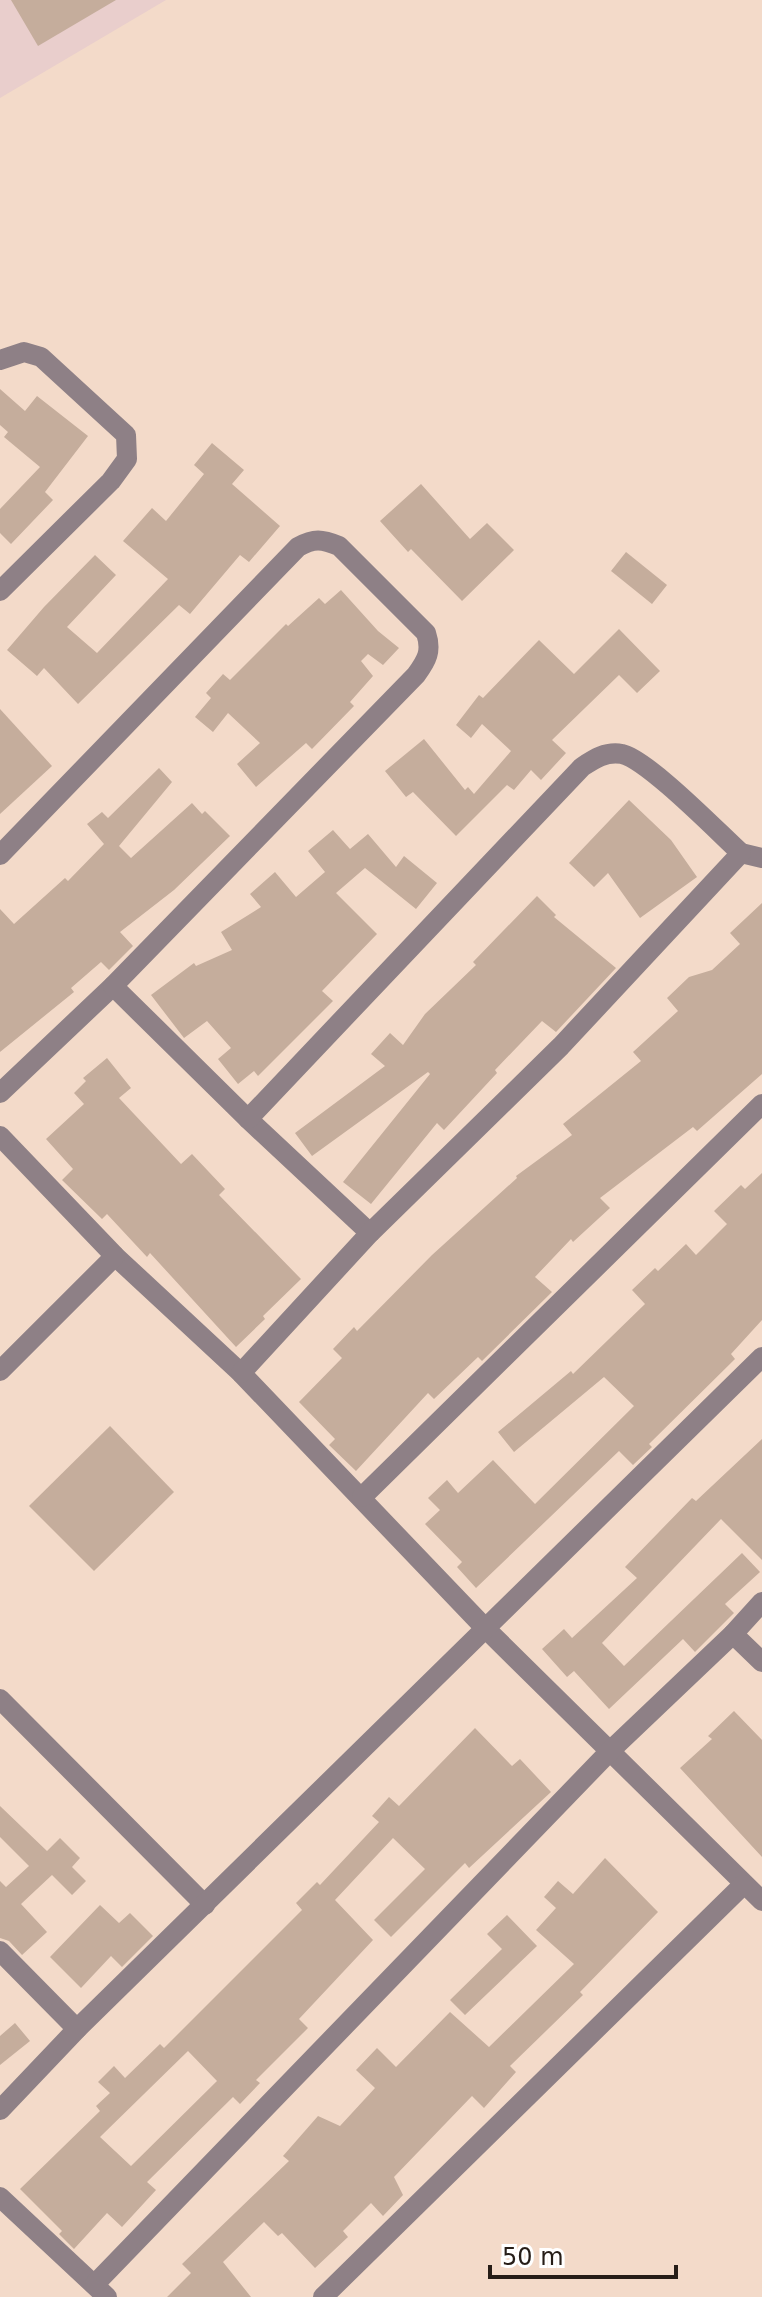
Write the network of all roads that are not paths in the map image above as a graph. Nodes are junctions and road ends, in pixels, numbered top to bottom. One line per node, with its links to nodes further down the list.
1 (0, 360): 2 (street)
2 (0, 591)
3 (741, 853): 5 (street); 9 (street); 11 (street)
4 (0, 855): 6 (street)
5 (762, 858)
6 (113, 986): 7 (street); 9 (street)
7 (0, 1093)
8 (762, 1104): 16 (street)
9 (248, 1119): 11 (street)
10 (0, 1136): 12 (street)
11 (370, 1233): 15 (street)
12 (115, 1256): 14 (street); 15 (street)
13 (762, 1357): 18 (street)
14 (0, 1371)
15 (241, 1373): 16 (street)
16 (362, 1497): 18 (street)
17 (762, 1602): 19 (street)
18 (486, 1629): 22 (street); 25 (street)
19 (733, 1634): 20 (street); 22 (street)
20 (762, 1662)
21 (0, 1699): 25 (street)
22 (611, 1750): 23 (street); 30 (street)
23 (743, 1885): 24 (street); 31 (street)
24 (762, 1901)
25 (205, 1905): 27 (street)
26 (0, 1951): 27 (street)
27 (77, 2029): 28 (street)
28 (0, 2110)
29 (0, 2197): 30 (street)
30 (101, 2290)
31 (323, 2297)

